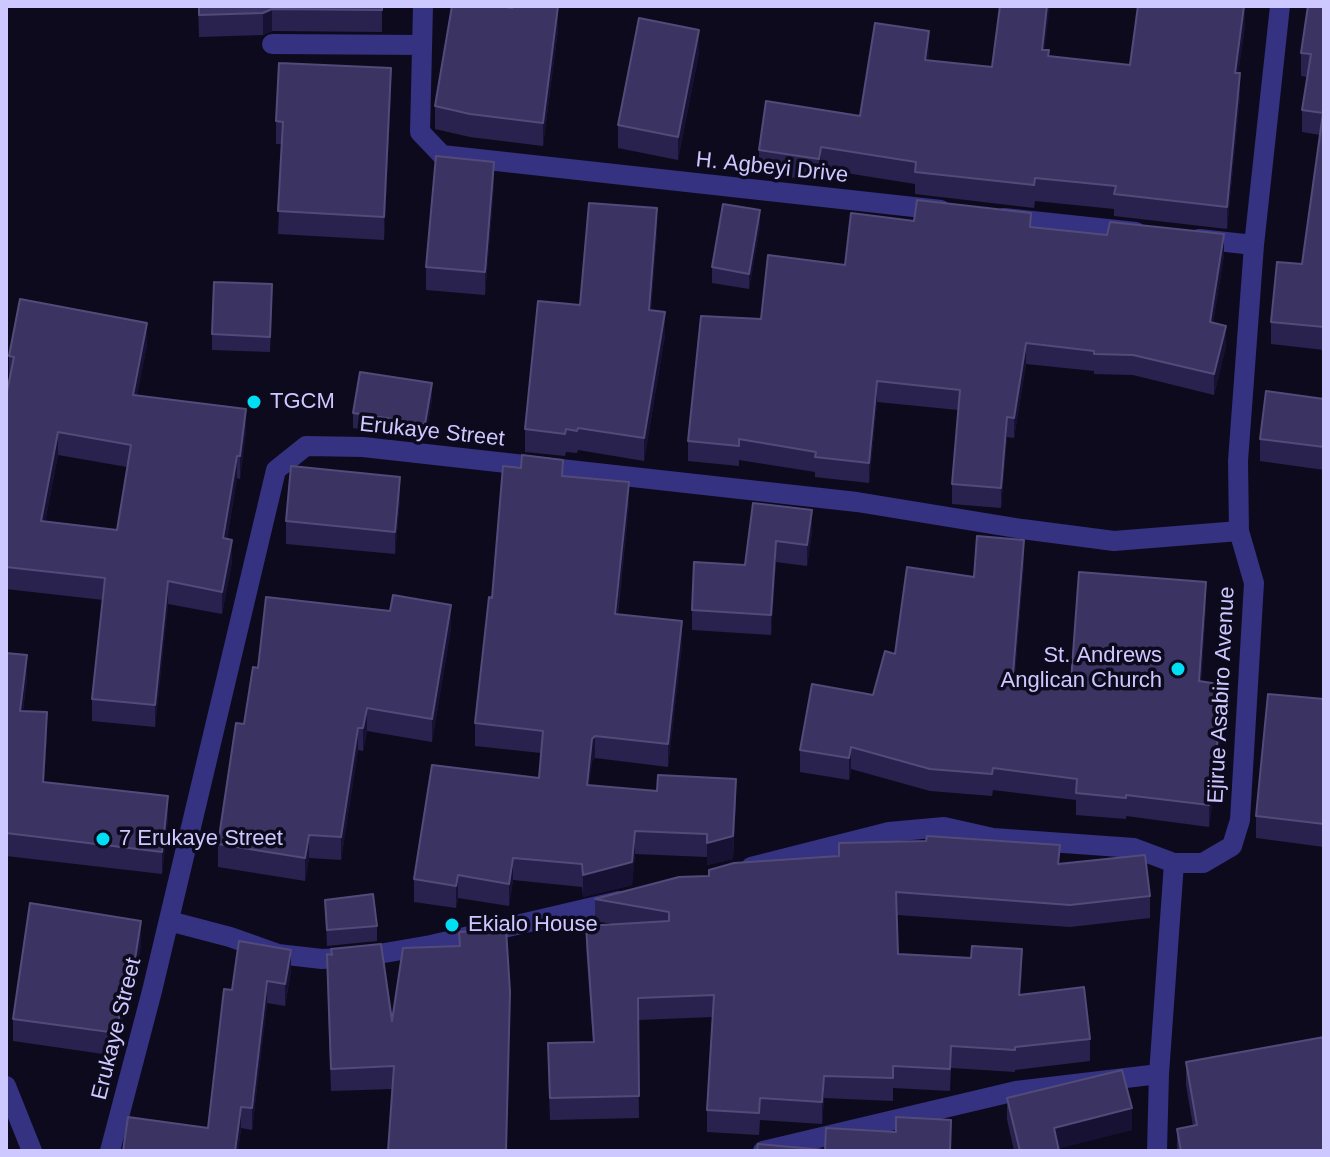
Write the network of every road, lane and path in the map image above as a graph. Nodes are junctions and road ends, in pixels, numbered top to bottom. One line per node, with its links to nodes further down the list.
1 (423, 6): 4 (street, H. Agbeyi Drive)
2 (1280, 6): 7 (street, Ejirue Asabiro Avenue)
3 (272, 44): 4 (street)
4 (422, 45): 5 (street, H. Agbeyi Drive)
5 (958, 212)
6 (989, 216): 7 (street)
7 (1254, 245): 8 (street, Ejirue Asabiro Avenue)
8 (1239, 531): 9 (street, Ejirue Asabiro Avenue); 12 (street, Erukaye Street)
9 (1174, 863): 10 (street); 13 (street)
10 (726, 873)
11 (638, 896): 12 (street)
12 (169, 921): 16 (street, Erukaye Street)
13 (1159, 1074): 17 (street); 18 (street)
14 (6, 1086): 15 (street)
15 (32, 1151)
16 (110, 1151)
17 (763, 1151)
18 (1157, 1151)

